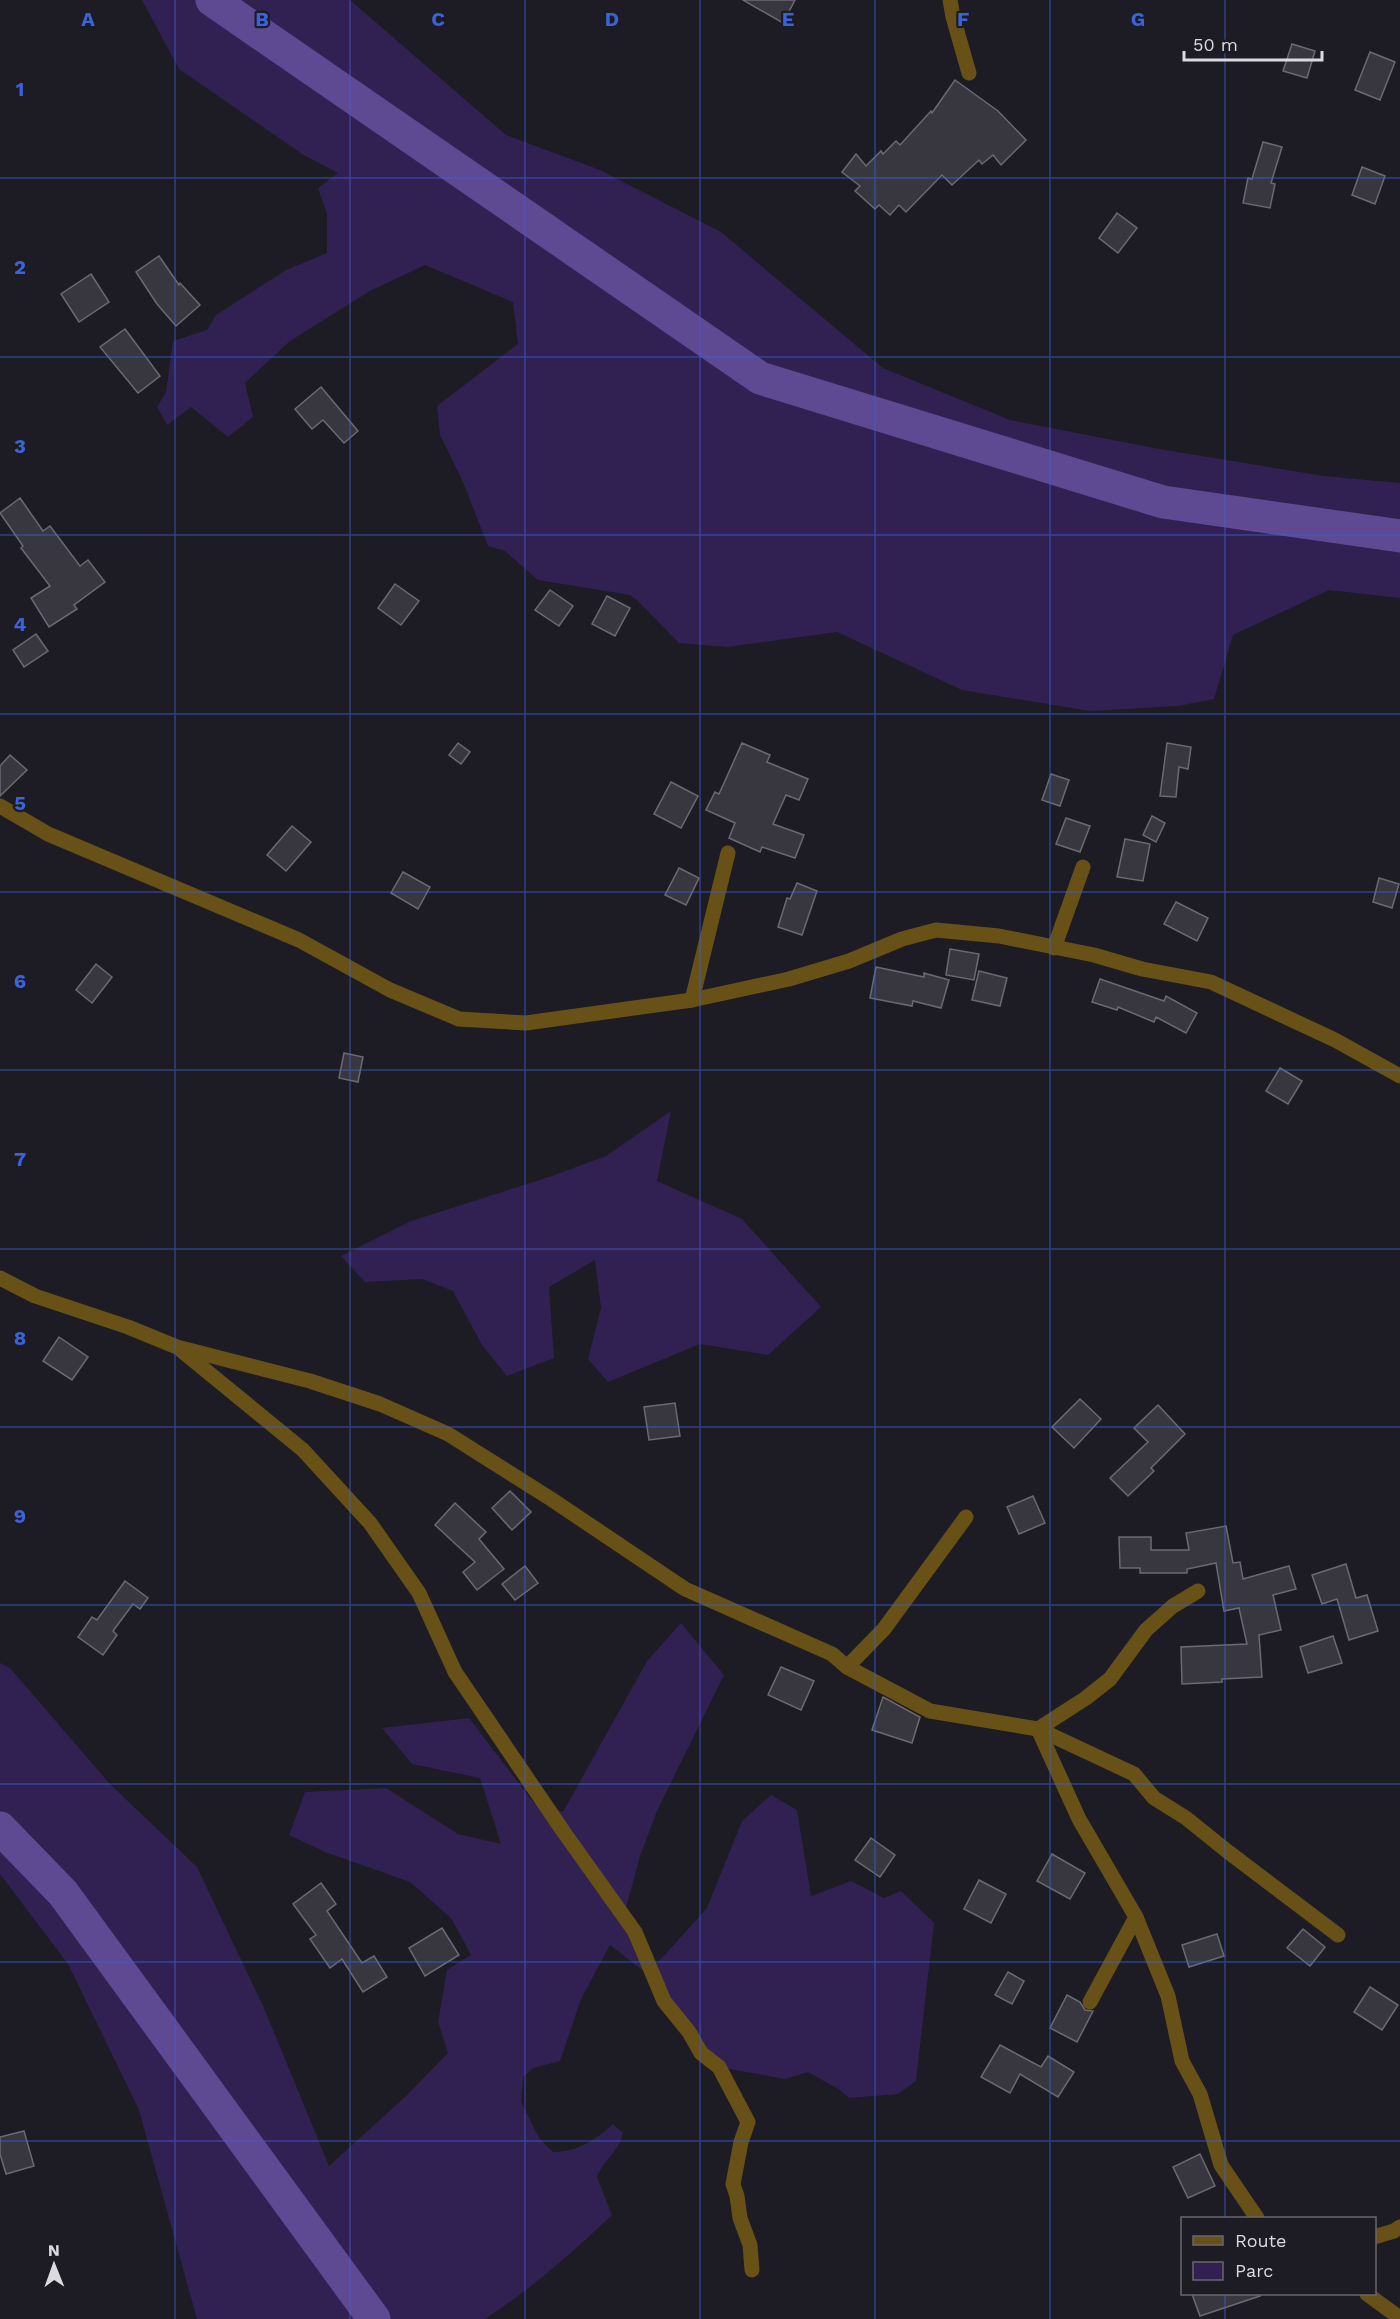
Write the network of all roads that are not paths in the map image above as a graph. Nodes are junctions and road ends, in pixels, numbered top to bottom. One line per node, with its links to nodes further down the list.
1 (950, 0): 2 (street)
2 (969, 73)
3 (0, 806): 7 (street)
4 (728, 853): 7 (street)
5 (1083, 867): 6 (street)
6 (1054, 948): 7 (street); 8 (street)
7 (692, 1000)
8 (1400, 1076)
9 (0, 1278): 10 (street)
10 (177, 1347): 13 (street); 21 (street)
11 (966, 1517): 13 (street)
12 (1198, 1591): 14 (street)
13 (846, 1667): 14 (street)
14 (1038, 1730): 15 (street); 16 (street)
15 (1136, 1917): 17 (street); 18 (street)
16 (1338, 1935)
17 (1090, 2002)
18 (1256, 2217)
19 (1400, 2227): 20 (street)
20 (1376, 2236)
21 (752, 2270)
22 (1368, 2295): 23 (street)
23 (1400, 2318)

